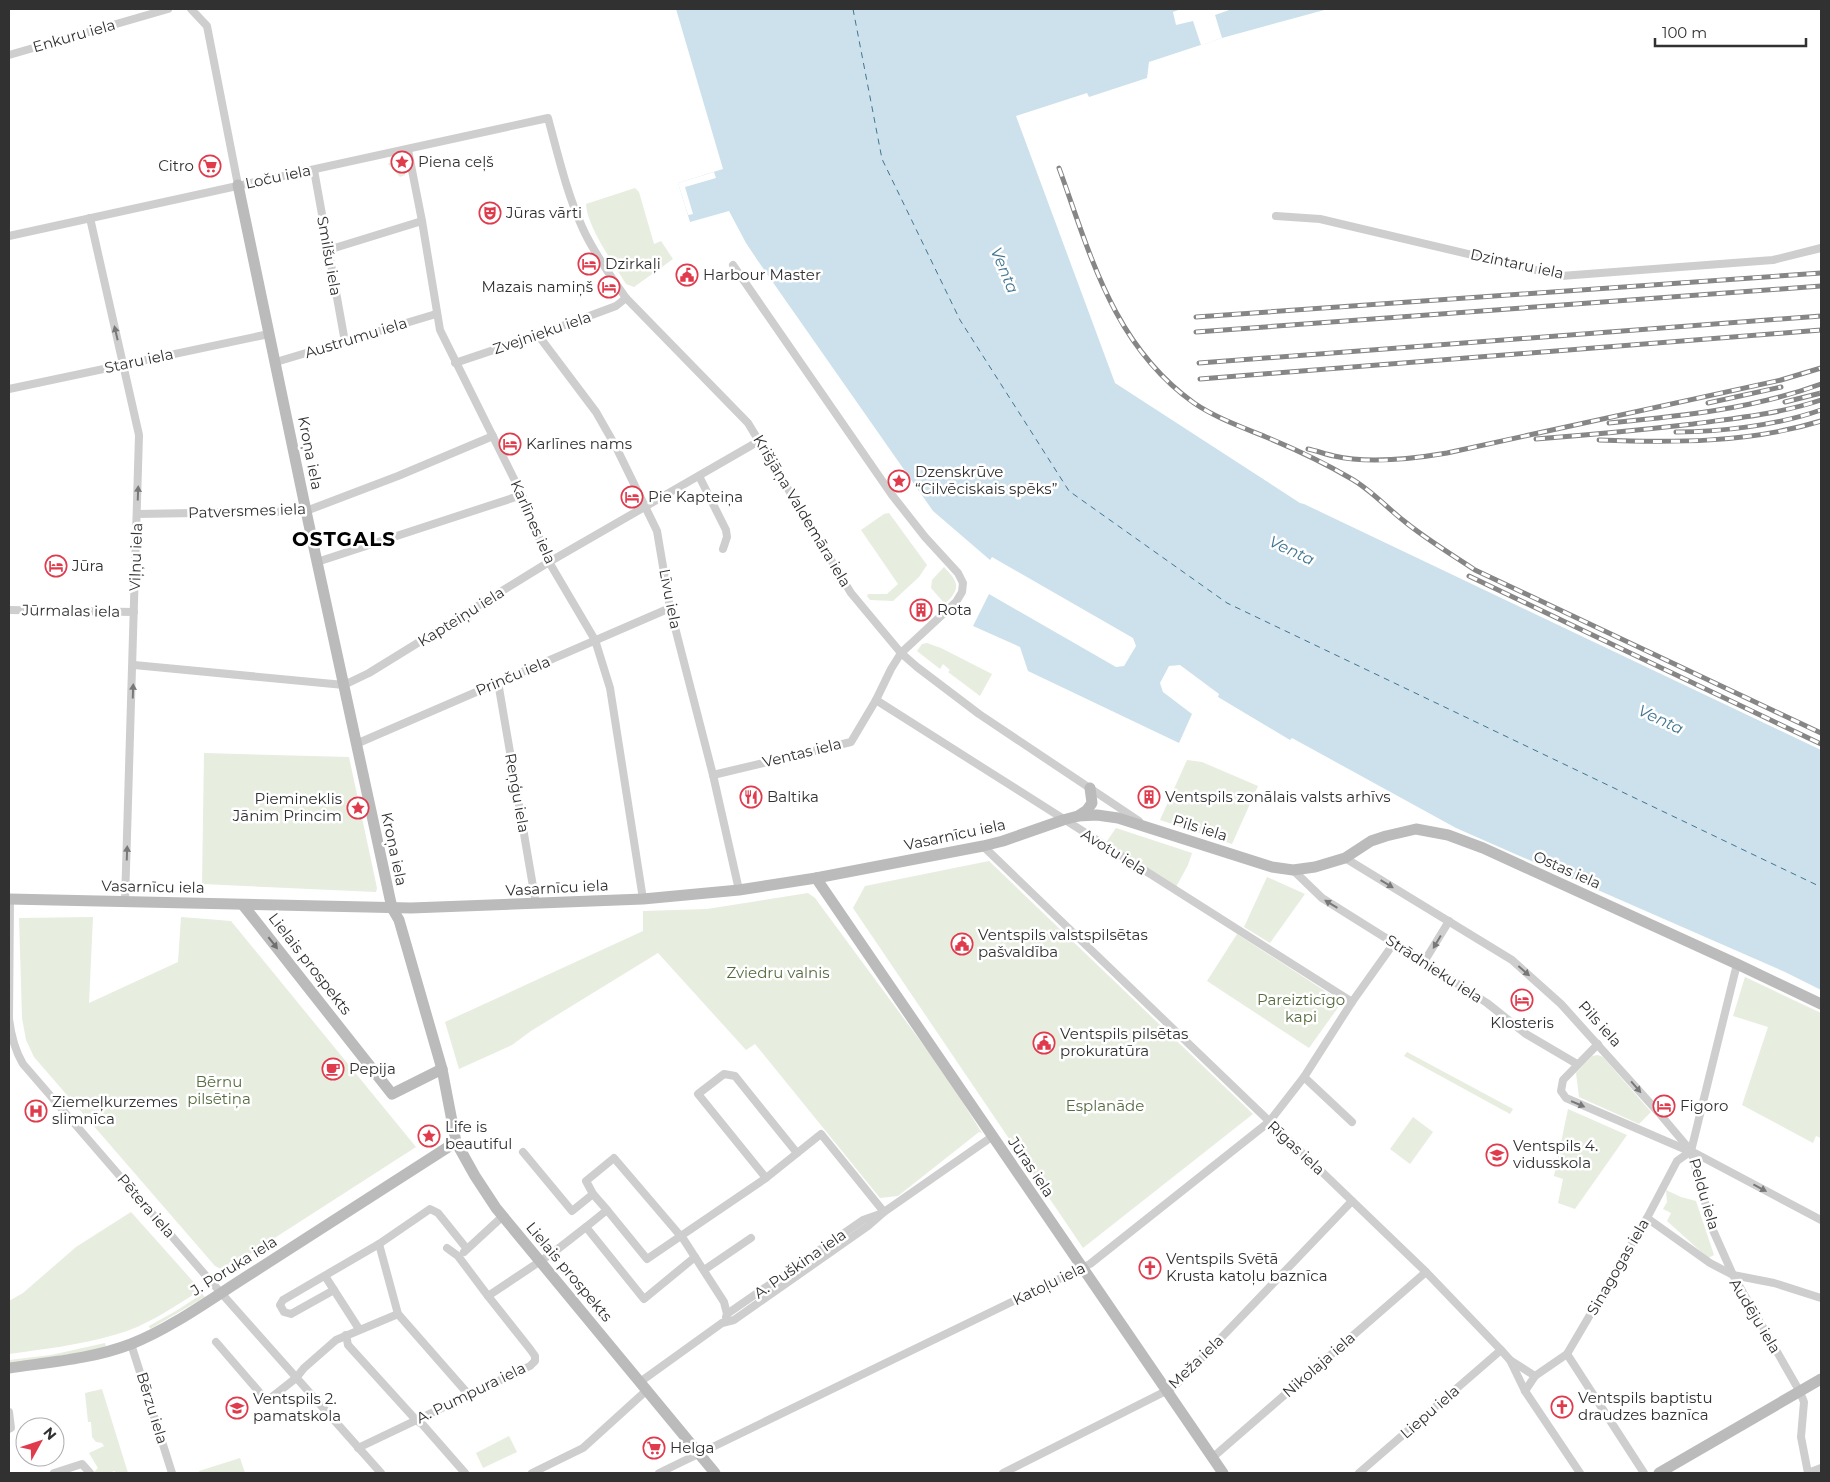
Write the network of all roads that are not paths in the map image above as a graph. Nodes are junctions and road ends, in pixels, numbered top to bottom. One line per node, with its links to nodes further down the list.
1 (168, 9): 3 (street, Enkuru iela)
2 (191, 9): 7 (street, Kroņa iela)
3 (9, 55)
4 (548, 118): 5 (street, Loču iela); 15 (street, Krišjāņa Valdemāra iela)
5 (408, 150): 6 (street, Loču iela); 10 (street, Karlīnes iela)
6 (314, 170): 7 (street, Loču iela); 13 (street, Smilšu iela)
7 (238, 185): 9 (street, Loču iela); 17 (street, Kroņa iela)
8 (1276, 216): 12 (street, Dzintaru iela)
9 (90, 218): 11 (street, Loču iela); 22 (street, Viļņu iela, one-way to 9)
10 (422, 222): 13 (street); 16 (street, Karlīnes iela)
11 (9, 236)
12 (1821, 248)
13 (328, 250): 19 (street, Smilšu iela)
14 (733, 265): 38 (street, Ventas iela)
15 (626, 298): 18 (street, Zvejnieku iela); 25 (street, Krišjāņa Valdemāra iela)
16 (436, 314): 19 (street, Austrumu iela); 21 (street, Karlīnes iela)
17 (269, 334): 20 (street, Kroņa iela); 22 (street, Staru iela)
18 (538, 335): 21 (street, Zvejnieku iela); 28 (street, Līvu iela)
19 (345, 342): 20 (street, Austrumu iela)
20 (276, 362): 29 (street, Kroņa iela)
21 (456, 363): 24 (street, Karlīnes iela)
22 (123, 364): 23 (street, Staru iela); 30 (street, Viļņu iela, one-way to 22)
23 (9, 389)
24 (493, 436): 27 (street, Karlīnes iela); 29 (street, Patversmes iela)
25 (759, 441): 26 (street, Kapteiņu iela); 38 (street, Krišjāņa Valdemāra iela)
26 (699, 476): 28 (street, Kapteiņu iela); 31 (street)
27 (522, 494): 32 (street); 33 (street, Karlīnes iela)
28 (646, 506): 33 (street, Kapteiņu iela); 34 (street, Līvu iela)
29 (306, 511): 30 (street, Patversmes iela); 32 (street, Kroņa iela)
30 (137, 514): 36 (street, Viļņu iela)
31 (723, 549)
32 (317, 562): 41 (street, Kroņa iela)
33 (549, 562): 37 (street, Karlīnes iela); 41 (street, Kapteiņu iela)
34 (670, 608): 37 (street, Prinču iela); 44 (street, Līvu iela)
35 (9, 610): 36 (street, Jūrmalas iela)
36 (134, 612): 39 (street, Viļņu iela)
37 (595, 640): 40 (street, Prinču iela); 56 (street, Karlīnes iela)
38 (901, 653): 42 (street, Ventas iela); 45 (street, Krišjāņa Valdemāra iela)
39 (134, 665): 41 (street); 57 (street, Viļņu iela, one-way to 39)
40 (498, 682): 43 (street, Prinču iela); 59 (street, Reņģu iela)
41 (344, 685): 43 (street, Kroņa iela)
42 (876, 700): 44 (street, Ventas iela); 48 (street, Avotu iela)
43 (356, 744): 60 (street, Kroņa iela)
44 (713, 775): 54 (street, Līvu iela)
45 (1090, 788): 47 (street); 49 (street, Krišjāņa Valdemāra iela)
46 (1097, 815): 47 (street, Vasarnīcu iela); 49 (street, Pils iela)
47 (1078, 816): 48 (street, Vasarnīcu iela)
48 (1063, 820): 50 (street, Vasarnīcu iela); 65 (street, Avotu iela)
49 (1148, 828): 52 (street, Pils iela)
50 (983, 846): 53 (street, Vasarnīcu iela); 71 (street, Rīgas iela)
51 (1345, 858): 52 (street, Ostas iela); 61 (street, Pils iela, one-way to 61); 64 (street, Ostas iela)
52 (1293, 870): 62 (street, Strādnieku iela, one-way to 52)
53 (816, 878): 54 (street, Vasarnīcu iela); 73 (street, Jūras iela)
54 (739, 890): 56 (street, Vasarnīcu iela)
55 (10, 899): 57 (street, Vasarnīcu iela); 101 (street, Pētera iela)
56 (643, 899): 59 (street, Vasarnīcu iela)
57 (125, 902): 58 (street, Vasarnīcu iela)
58 (243, 904): 60 (street, Vasarnīcu iela); 69 (street, Lielais prospekts, one-way to 69)
59 (536, 904): 60 (street, Vasarnīcu iela)
60 (392, 908): 69 (street, Lielais prospekts)
61 (1449, 921): 63 (street, one-way to 63); 67 (street, Pils iela, one-way to 67)
62 (1394, 942): 63 (street, Strādnieku iela); 65 (street, Katoļu iela)
63 (1424, 962): 68 (street, Strādnieku iela)
64 (1737, 964): 66 (street, Ostas iela); 75 (street, Peldu iela)
65 (1352, 1002): 70 (street, Katoļu iela)
66 (1821, 1004)
67 (1598, 1044): 68 (street); 75 (street, Pils iela, one-way to 75)
68 (1577, 1064): 75 (street, one-way to 75)
69 (442, 1069): 74 (street, Lielais prospekts)
70 (1304, 1077): 71 (street, Katoļu iela); 72 (street)
71 (1269, 1122): 80 (street, Rīgas iela); 95 (street, Katoļu iela)
72 (1352, 1122)
73 (993, 1136): 82 (street, A. Puškina iela); 95 (street, Jūras iela)
74 (456, 1142): 83 (street, Lielais prospekts); 101 (street, J. Poruka iela)
75 (1691, 1151): 84 (street, Sinagogas iela); 85 (street, Pils iela, one-way to 85); 98 (street, Peldu iela)
76 (522, 1152): 79 (street)
77 (797, 1153): 78 (street); 78 (street); 82 (street)
78 (766, 1178): 87 (street)
79 (593, 1194): 81 (street); 87 (street)
80 (1352, 1202): 97 (street, Rīgas iela); 119 (street, Meža iela)
81 (606, 1210): 86 (street); 87 (street)
82 (884, 1212): 105 (street, A. Puškina iela); 106 (street, A. Puškina iela)
83 (503, 1216): 91 (street); 94 (street, Lielais prospekts)
84 (1647, 1218): 98 (street, Audēju iela); 112 (street, Sinagogas iela)
85 (1821, 1220)
86 (586, 1227): 93 (street); 94 (street)
87 (681, 1236): 93 (street)
88 (751, 1238): 96 (street)
89 (379, 1244): 91 (street); 99 (street); 104 (street)
90 (447, 1248): 92 (street)
91 (468, 1249): 92 (street)
92 (458, 1256): 102 (street)
93 (695, 1257): 96 (street)
94 (540, 1262): 102 (street); 118 (street, Lielais prospekts)
95 (1082, 1269): 119 (street, Jūras iela); 127 (street, Katoļu iela)
96 (704, 1270): 105 (street)
97 (1426, 1272): 111 (street, Rīgas iela); 128 (street, Nikolaja iela)
98 (1733, 1275): 103 (street); 121 (street, Audēju iela)
99 (325, 1276): 100 (street); 100 (street)
100 (334, 1290): 107 (street)
101 (221, 1292): 110 (street, J. Poruka iela); 116 (street, Pētera iela)
102 (488, 1296): 122 (street, A. Pumpura iela)
103 (1821, 1298)
104 (398, 1314): 107 (street); 122 (street)
105 (727, 1314): 106 (street, A. Puškina iela)
106 (722, 1323): 118 (street, A. Puškina iela)
107 (359, 1330): 108 (street)
108 (346, 1335): 116 (street); 124 (street)
109 (216, 1342): 116 (street)
110 (131, 1344): 114 (street, J. Poruka iela); 133 (street, Bērzu iela)
111 (1501, 1350): 113 (street, Rīgas iela); 141 (street, Liepu iela)
112 (1567, 1354): 115 (street, Sinagogas iela); 143 (street)
113 (1510, 1360): 115 (street); 120 (street, Rīgas iela)
114 (9, 1368)
115 (1535, 1376): 120 (street, Sinagogas iela)
116 (296, 1378): 126 (street, Pētera iela)
117 (1821, 1379): 121 (street)
118 (644, 1386): 127 (street, Lielais prospekts); 136 (street, A. Puškina iela)
119 (1166, 1391): 128 (street, Jūras iela); 139 (street, Meža iela)
120 (1524, 1391): 142 (street, Rīgas iela)
121 (1800, 1392): 144 (street); 145 (street)
122 (469, 1395): 124 (street, A. Pumpura iela)
123 (9, 1412): 125 (street)
124 (416, 1420): 126 (street, A. Pumpura iela); 135 (street)
125 (9, 1428)
126 (358, 1448): 134 (street, Pētera iela)
127 (699, 1454): 137 (street, Katoļu iela); 138 (street, Lielais prospekts)
128 (1212, 1458): 140 (street, Jūras iela)
129 (1821, 1468): 145 (street)
130 (68, 1471): 131 (street); 132 (street)
131 (54, 1473)
132 (90, 1473)
133 (172, 1473)
134 (381, 1473)
135 (465, 1473)
136 (532, 1473)
137 (659, 1473)
138 (715, 1473)
139 (1003, 1473)
140 (1223, 1473)
141 (1359, 1473)
142 (1580, 1473)
143 (1644, 1473)
144 (1659, 1473)
145 (1808, 1473)

